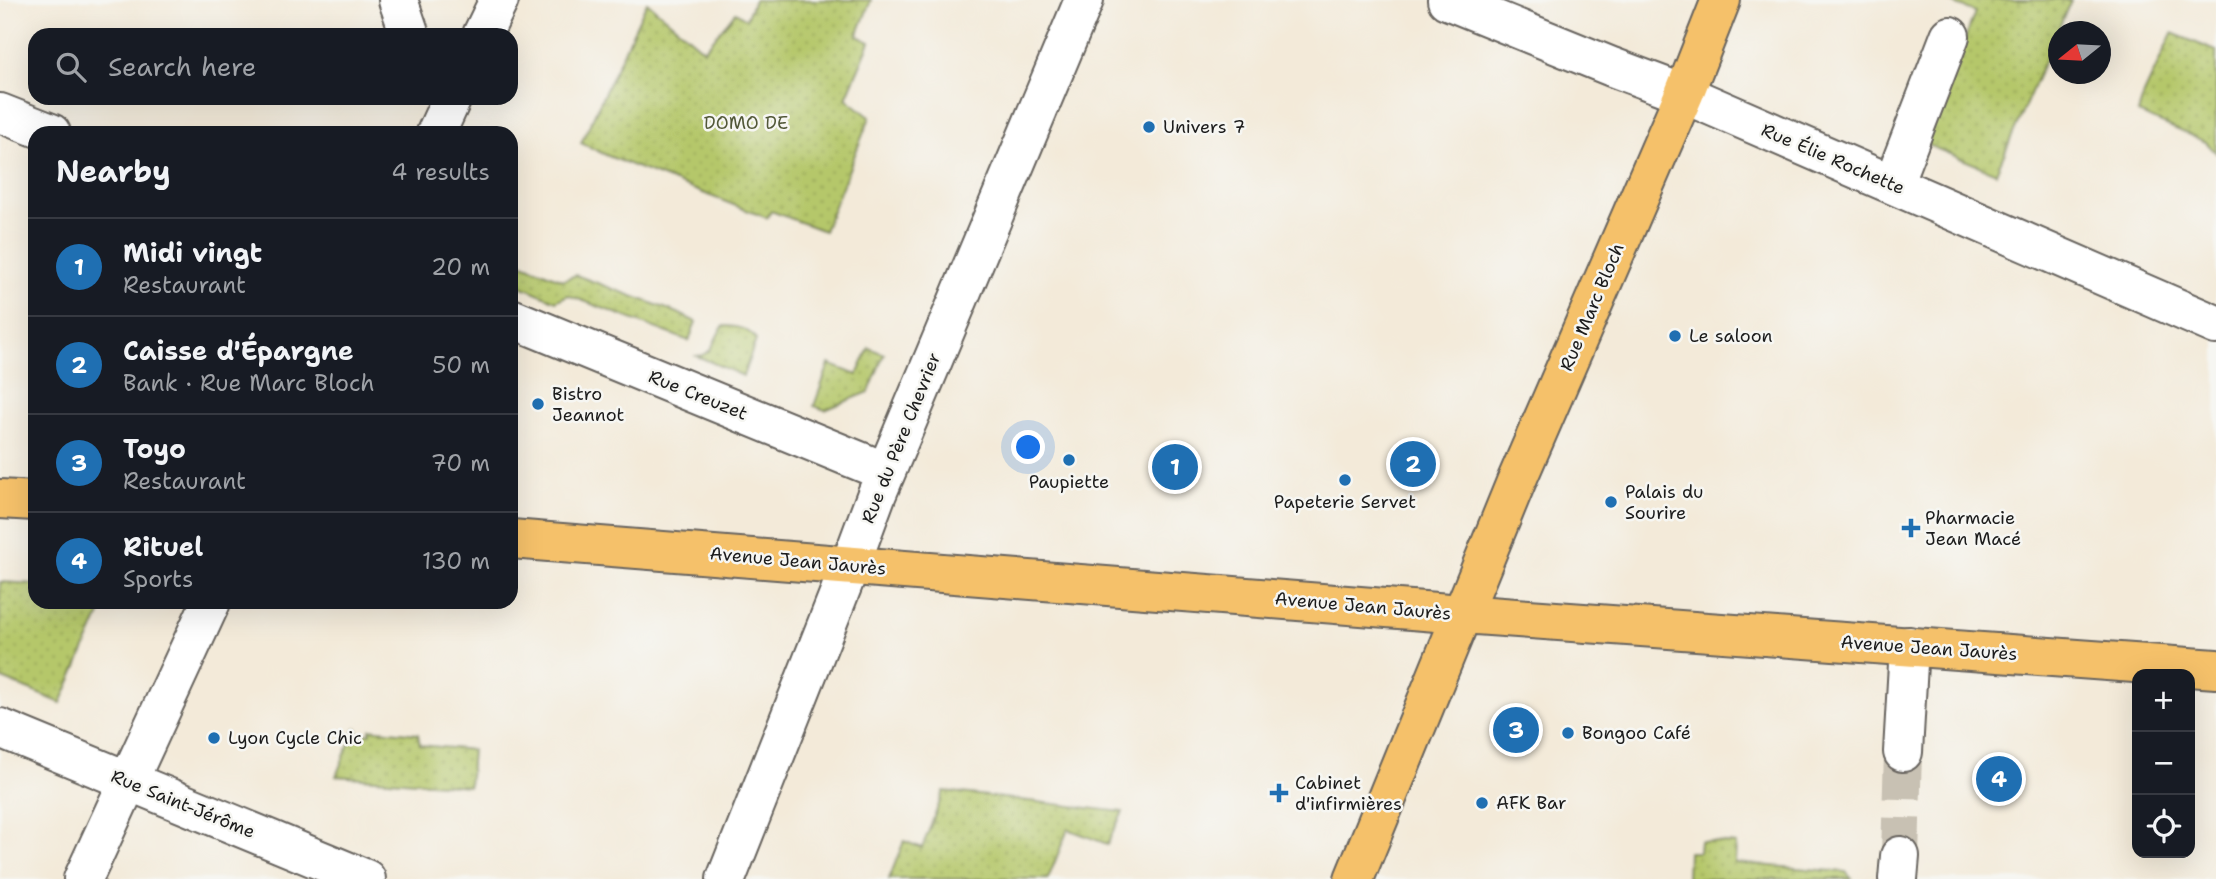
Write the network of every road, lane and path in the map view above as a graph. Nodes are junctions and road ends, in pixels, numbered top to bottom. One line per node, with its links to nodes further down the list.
1 (398, 0): 6 (street)
2 (499, 0): 7 (street)
3 (1084, 0): 15 (street, Rue du Père Chevrier)
4 (1447, 0): 9 (street, Rue Élie Rochette)
5 (1720, 0): 9 (main road, Rue Marc Bloch)
6 (408, 28)
7 (485, 28)
8 (1950, 36): 12 (street)
9 (1684, 94): 12 (street, Rue Élie Rochette); 21 (main road, Rue Marc Bloch)
10 (0, 113): 11 (street)
11 (33, 126)
12 (1893, 184): 14 (street, Rue Élie Rochette)
13 (518, 321): 15 (street, Rue Creuzet)
14 (2216, 325)
15 (886, 472): 19 (street, Rue du Père Chevrier)
16 (0, 499): 17 (main road)
17 (28, 501)
18 (518, 540): 19 (main road, Avenue Jean Jaurès)
19 (850, 566): 21 (main road, Avenue Jean Jaurès); 29 (street, Rue du Père Chevrier)
20 (208, 609): 26 (street)
21 (1462, 614): 22 (main road, Avenue Jean Jaurès); 30 (main road, Rue Marc Bloch)
22 (1909, 646): 23 (main road, Avenue Jean Jaurès); 25 (street)
23 (2216, 669)
24 (0, 728): 26 (street, Rue Saint-Jérôme)
25 (1903, 752)
26 (128, 781): 27 (street); 28 (street, Rue Saint-Jérôme)
27 (83, 879)
28 (366, 879)
29 (726, 879)
30 (1354, 879)

